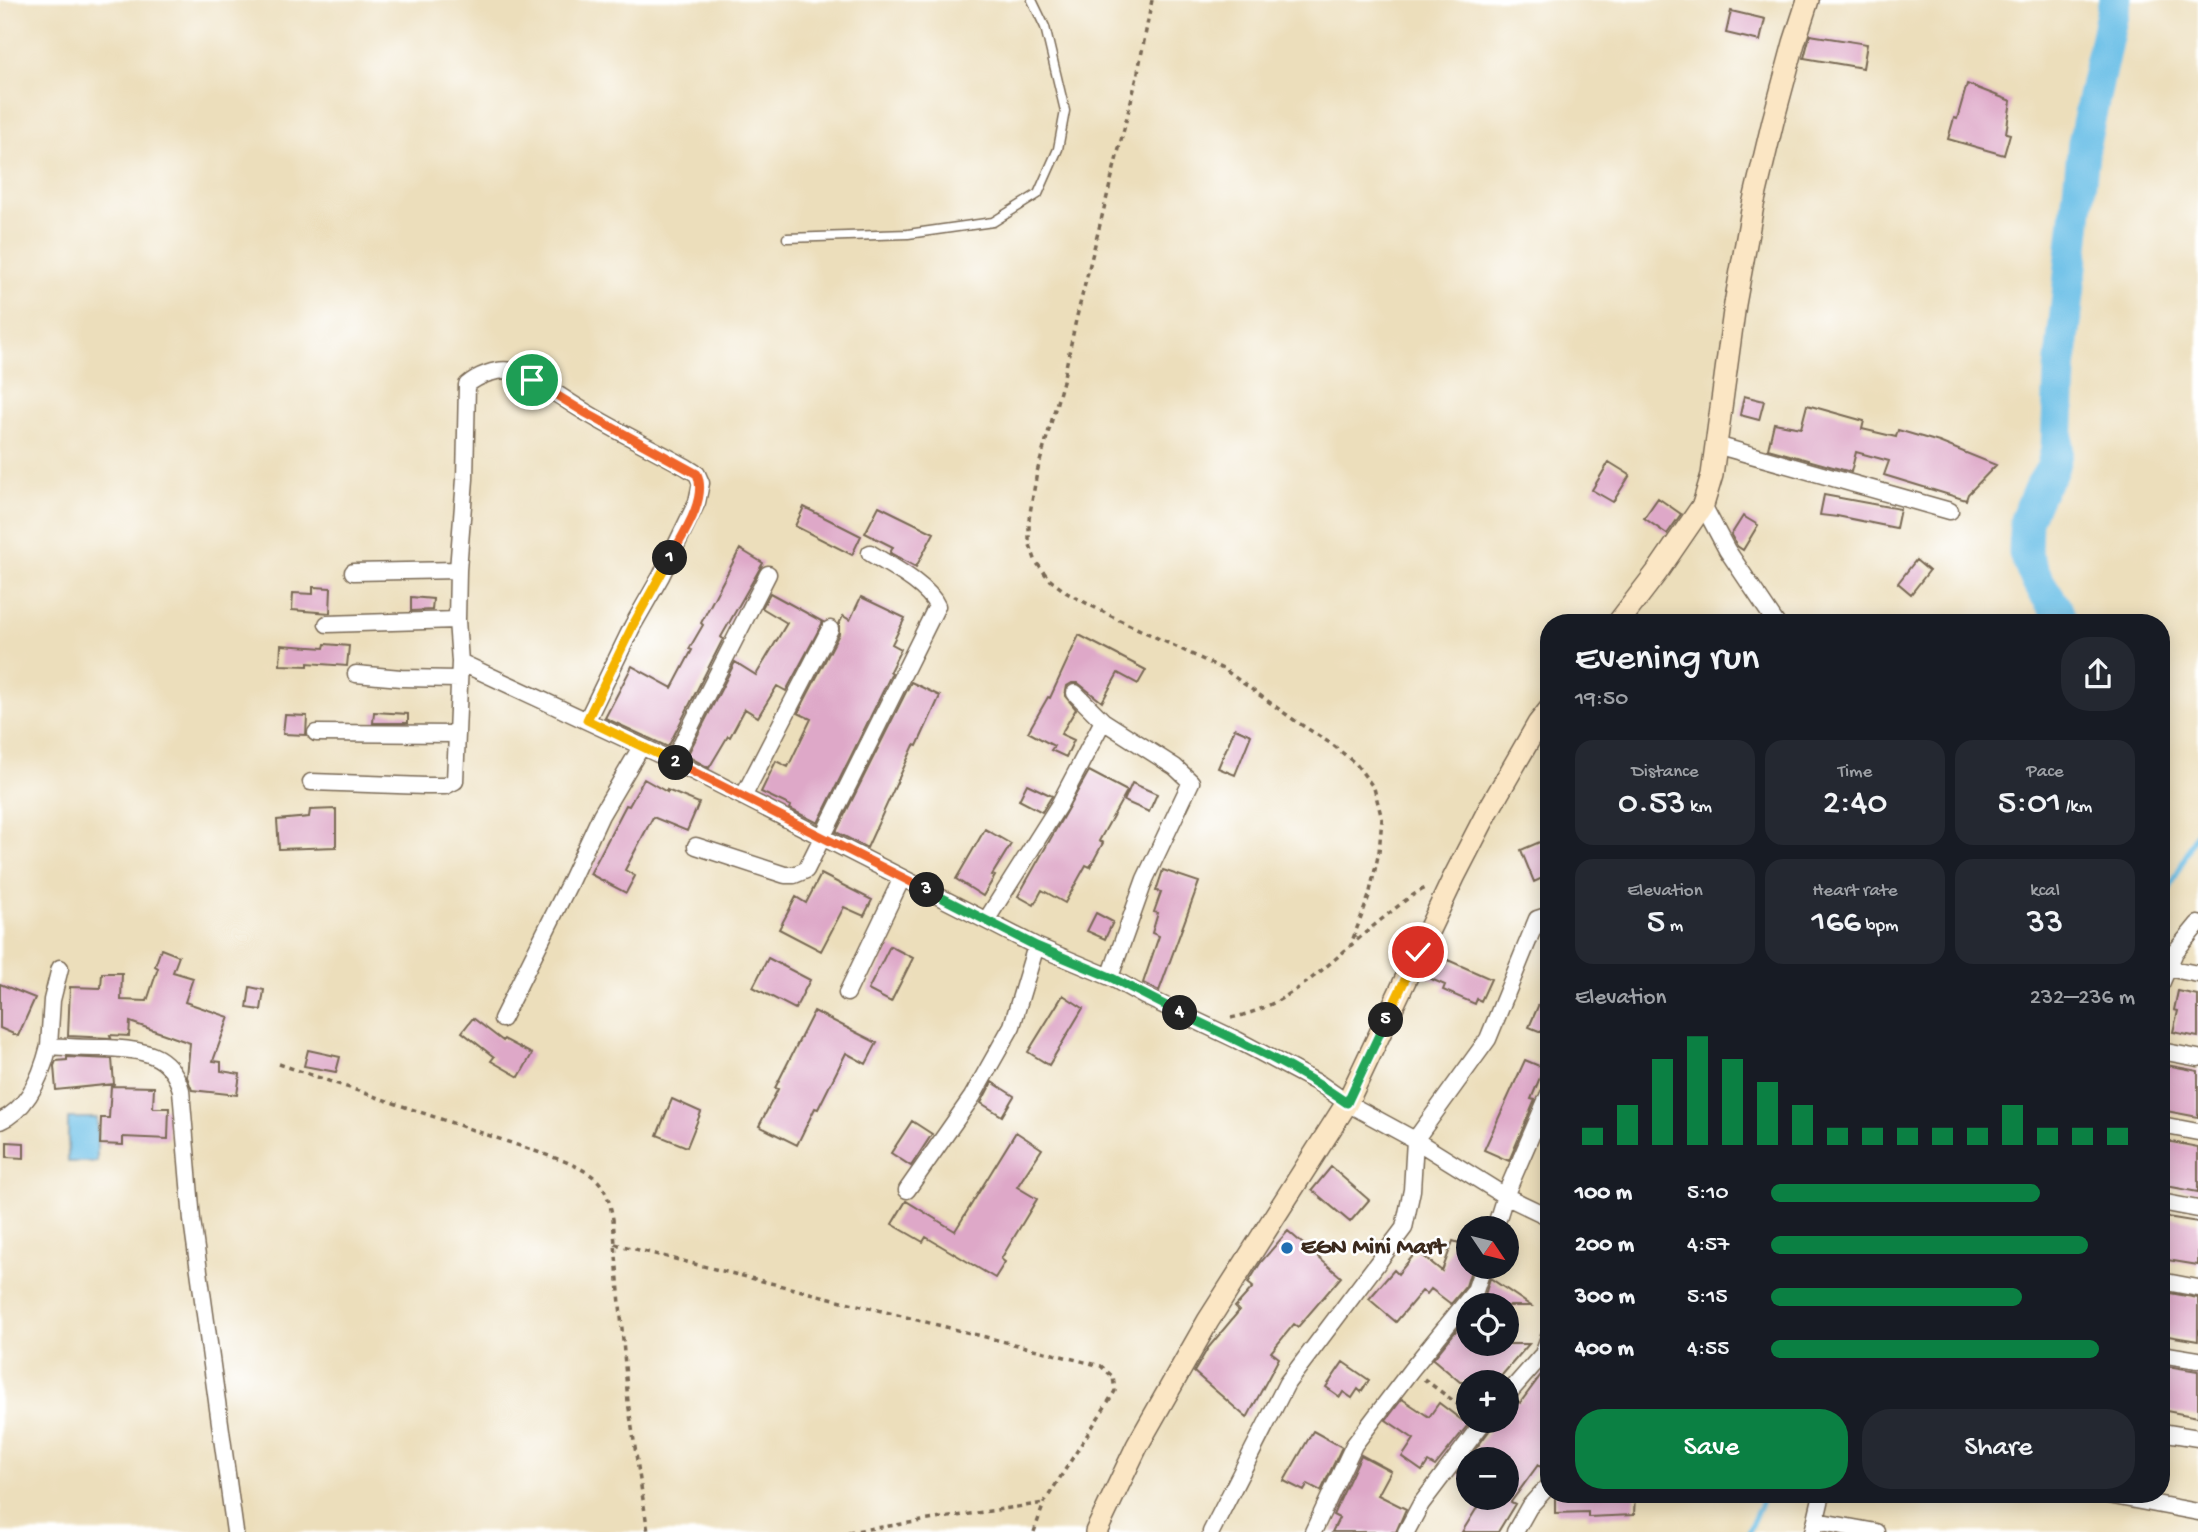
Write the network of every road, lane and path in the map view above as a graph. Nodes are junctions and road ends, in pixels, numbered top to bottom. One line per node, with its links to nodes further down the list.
1 (1032, 0): 4 (lane)
2 (1152, 0): 36 (path)
3 (1808, 0): 5 (street)
4 (787, 238)
5 (1716, 445): 6 (street); 7 (street)
6 (1703, 505): 12 (street); 13 (street)
7 (1950, 511)
8 (870, 553): 29 (street)
9 (458, 570): 10 (street); 14 (street); 20 (street)
10 (353, 572)
11 (768, 574): 26 (street)
12 (1625, 614)
13 (1770, 614)
14 (457, 620): 15 (street); 17 (street)
15 (327, 624)
16 (830, 629): 28 (street)
17 (459, 671): 18 (street); 20 (street); 24 (street)
18 (356, 674)
19 (1074, 693): 21 (street)
20 (587, 720): 25 (street)
21 (1102, 720): 34 (street); 42 (street)
22 (1540, 721): 31 (street)
23 (316, 733): 24 (street)
24 (455, 734): 27 (street)
25 (641, 747): 26 (street); 44 (street)
26 (673, 761): 28 (street)
27 (311, 782)
28 (743, 797): 29 (street)
29 (824, 837): 30 (street); 32 (street)
30 (696, 846)
31 (1454, 877): 36 (path); 50 (street)
32 (902, 878): 34 (street); 43 (street)
33 (1540, 918): 55 (street)
34 (986, 919): 37 (street)
35 (2198, 924): 38 (street)
36 (1351, 944): 45 (path)
37 (1036, 946): 42 (street); 56 (street)
38 (2170, 962)
39 (60, 968): 46 (street)
40 (2170, 969): 41 (street)
41 (2198, 974)
42 (1110, 977): 45 (street)
43 (847, 993)
44 (502, 1019)
45 (1203, 1024): 50 (street)
46 (49, 1046): 52 (street); 81 (street)
47 (2170, 1053): 48 (street)
48 (2198, 1058)
49 (279, 1064): 62 (path)
50 (1347, 1103): 55 (street); 85 (street)
51 (1540, 1115): 57 (street)
52 (0, 1121)
53 (2170, 1127): 54 (street)
54 (2198, 1132)
55 (1415, 1139): 57 (street); 86 (street)
56 (907, 1191)
57 (1505, 1196): 60 (street); 61 (street)
58 (2170, 1204): 59 (street)
59 (2198, 1209)
60 (1540, 1213)
61 (1499, 1216)
62 (615, 1244): 76 (path); 82 (path)
63 (1479, 1279): 69 (street)
64 (2170, 1282): 65 (street)
65 (2198, 1287)
66 (2170, 1355): 68 (street)
67 (1540, 1357): 70 (street)
68 (2198, 1360)
69 (1411, 1370): 71 (path); 87 (street)
70 (1519, 1381)
71 (1456, 1403)
72 (1475, 1433): 88 (street)
73 (2170, 1433): 74 (street)
74 (2198, 1438)
75 (1540, 1495): 89 (street)
76 (1044, 1503): 83 (path); 84 (path)
77 (1820, 1503): 80 (street)
78 (2150, 1503): 79 (street)
79 (2198, 1512)
80 (1815, 1527): 90 (street)
81 (235, 1532)
82 (649, 1532)
83 (848, 1532)
84 (1034, 1532)
85 (1096, 1532)
86 (1211, 1532)
87 (1313, 1532)
88 (1406, 1532)
89 (1515, 1532)
90 (1876, 1532)

